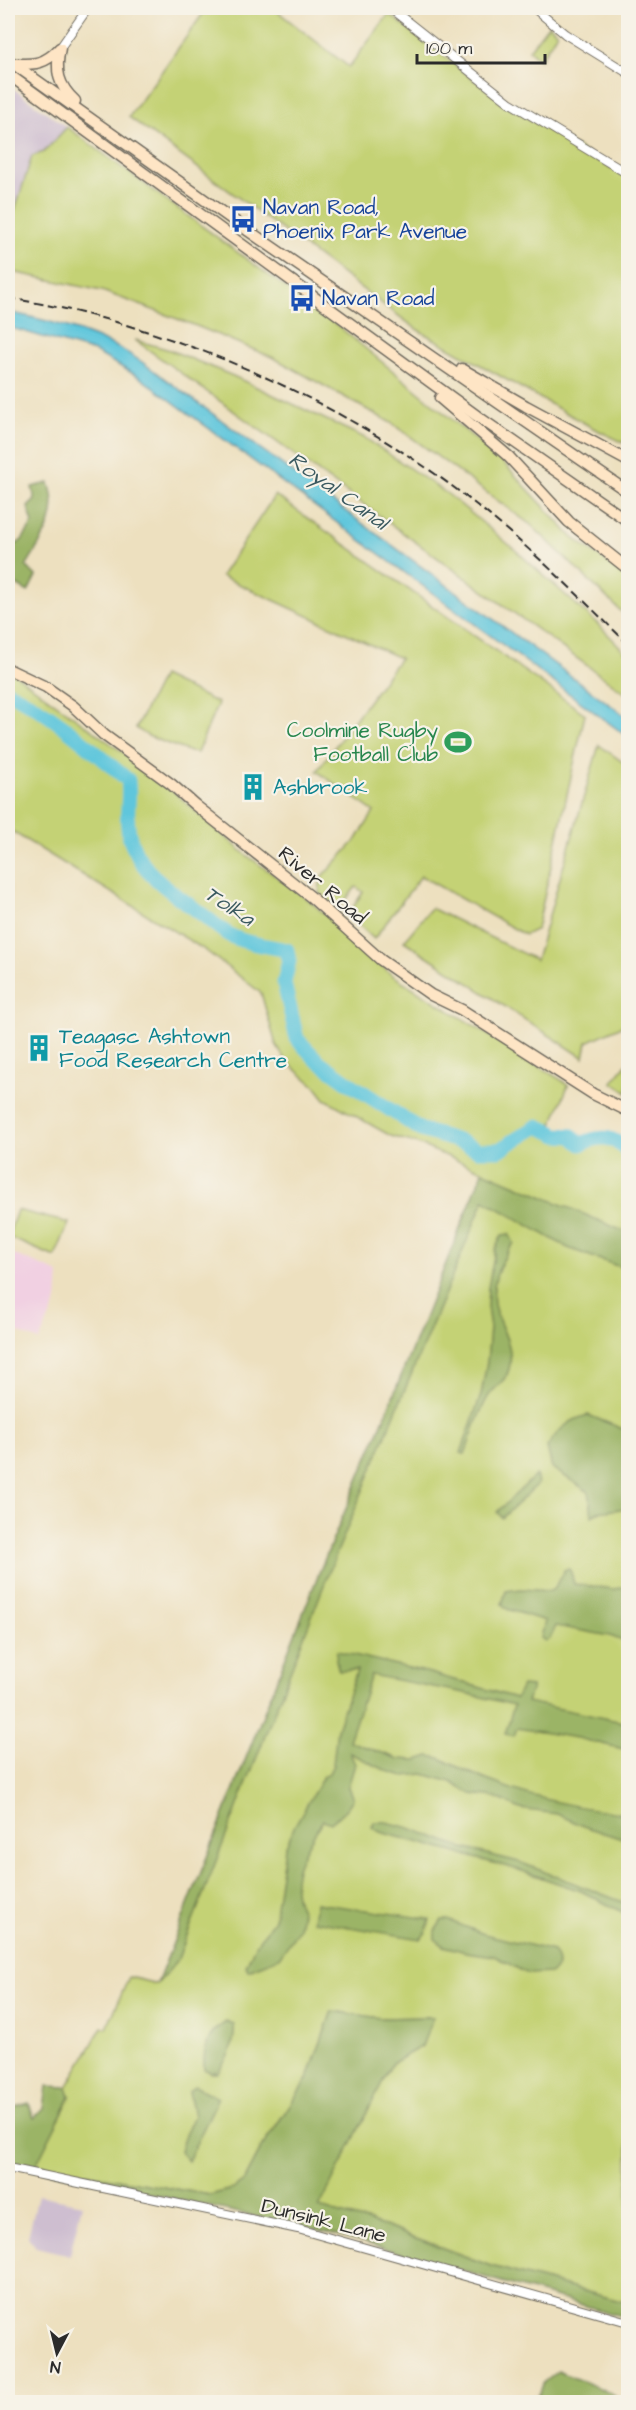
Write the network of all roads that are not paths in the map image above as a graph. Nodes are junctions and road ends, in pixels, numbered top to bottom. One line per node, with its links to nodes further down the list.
1 (88, 8): 4 (street)
2 (390, 8): 8 (street)
3 (534, 8): 6 (street)
4 (60, 48): 5 (main road); 7 (main road)
5 (9, 66): 7 (main road); 9 (main road)
6 (628, 73)
7 (94, 120): 10 (main road)
8 (628, 174)
9 (332, 311): 13 (main road); 14 (main road)
10 (367, 311): 11 (main road); 12 (main road)
11 (628, 461)
12 (628, 492)
13 (628, 522)
14 (628, 569)
15 (8, 669): 16 (main road, River Road)
16 (628, 1111)
17 (8, 2168): 18 (street, Dunsink Lane)
18 (628, 2322)

